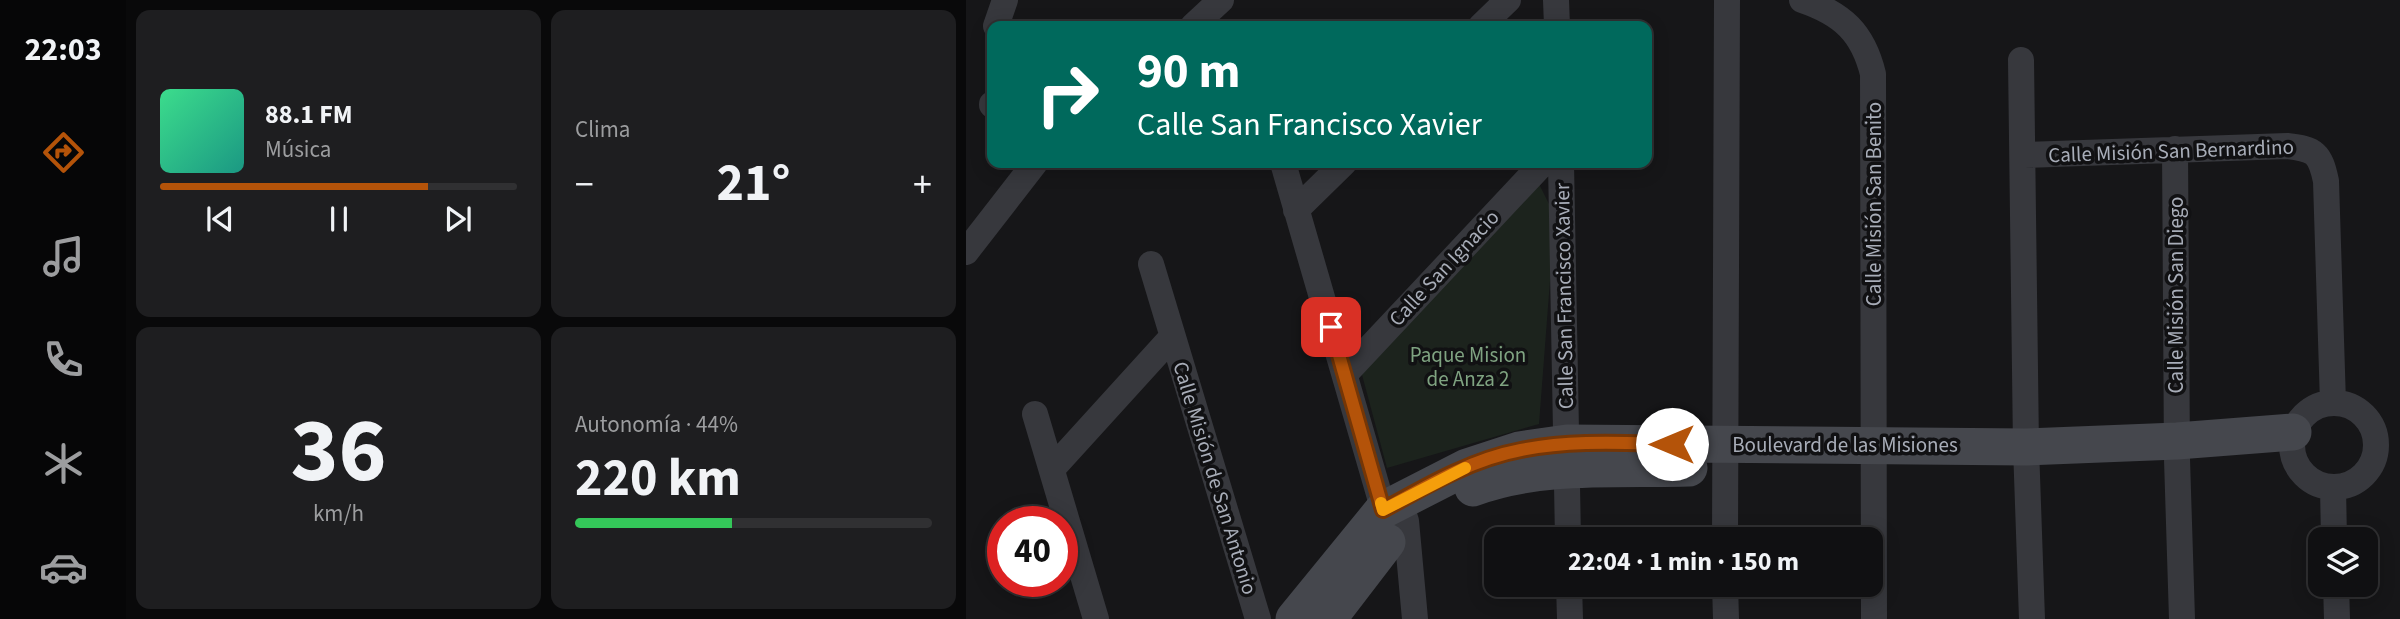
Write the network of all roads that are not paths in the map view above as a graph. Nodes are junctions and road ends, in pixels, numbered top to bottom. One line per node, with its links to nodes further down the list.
1 (1005, 0): 7 (street)
2 (1221, 0): 8 (street)
3 (1508, 0): 9 (street)
4 (1556, 0): 10 (street)
5 (1727, 0): 30 (street)
6 (1802, 0): 28 (street, Calle Misión San Benito)
7 (998, 21)
8 (1198, 21)
9 (1486, 21)
10 (1557, 21)
11 (2021, 60): 13 (street, Calle Misión San Bernardino)
12 (2175, 149): 13 (street, Calle Misión San Bernardino); 24 (street, Calle Misión San Bernardino); 27 (street, Calle Misión San Diego)
13 (2024, 155): 29 (street, Calle Misión San Bernardino)
14 (1025, 168): 20 (street)
15 (1284, 168): 19 (street)
16 (1339, 168): 19 (street)
17 (1538, 168): 23 (street, Calle San Ignacio)
18 (1561, 168): 31 (street, Calle San Francisco Xavier)
19 (1296, 210): 23 (street)
20 (966, 252)
21 (1151, 264): 22 (street, Calle Misión de San Antonio)
22 (1172, 337): 32 (street, Calle Misión de San Antonio); 42 (street, Calle Misión de San Antonio)
23 (1345, 374): 34 (street)
24 (2333, 403): 26 (street); 33 (street)
25 (1035, 414): 32 (street)
26 (2293, 445): 27 (street, Boulevard de las Misiones); 33 (street)
27 (2177, 450): 29 (street, Boulevard de las Misiones); 50 (street, Calle Misión San Diego)
28 (1874, 454): 29 (street, Boulevard de las Misiones); 30 (street, Boulevard de las Misiones); 48 (street, Calle Misión San Benito)
29 (2026, 455): 49 (street, Calle Misión San Bernardino)
30 (1724, 456): 31 (street, Boulevard de las Misiones); 36 (street)
31 (1566, 457): 34 (street, Boulevard de las Misiones); 35 (street, Calle San Francisco Xavier)
32 (1052, 469): 41 (street)
33 (2333, 488): 37 (street)
34 (1395, 517): 43 (street, Boulevard de las Misiones); 44 (street, Boulevard de las Misiones); 45 (street)
35 (1568, 527)
36 (1725, 527)
37 (2334, 527)
38 (1569, 597): 46 (street)
39 (1725, 597): 47 (street)
40 (2336, 597): 51 (street)
41 (1096, 619)
42 (1258, 619)
43 (1294, 619)
44 (1328, 619)
45 (1415, 619)
46 (1570, 619)
47 (1726, 619)
48 (1874, 619)
49 (2032, 619)
50 (2182, 619)
51 (2337, 619)

